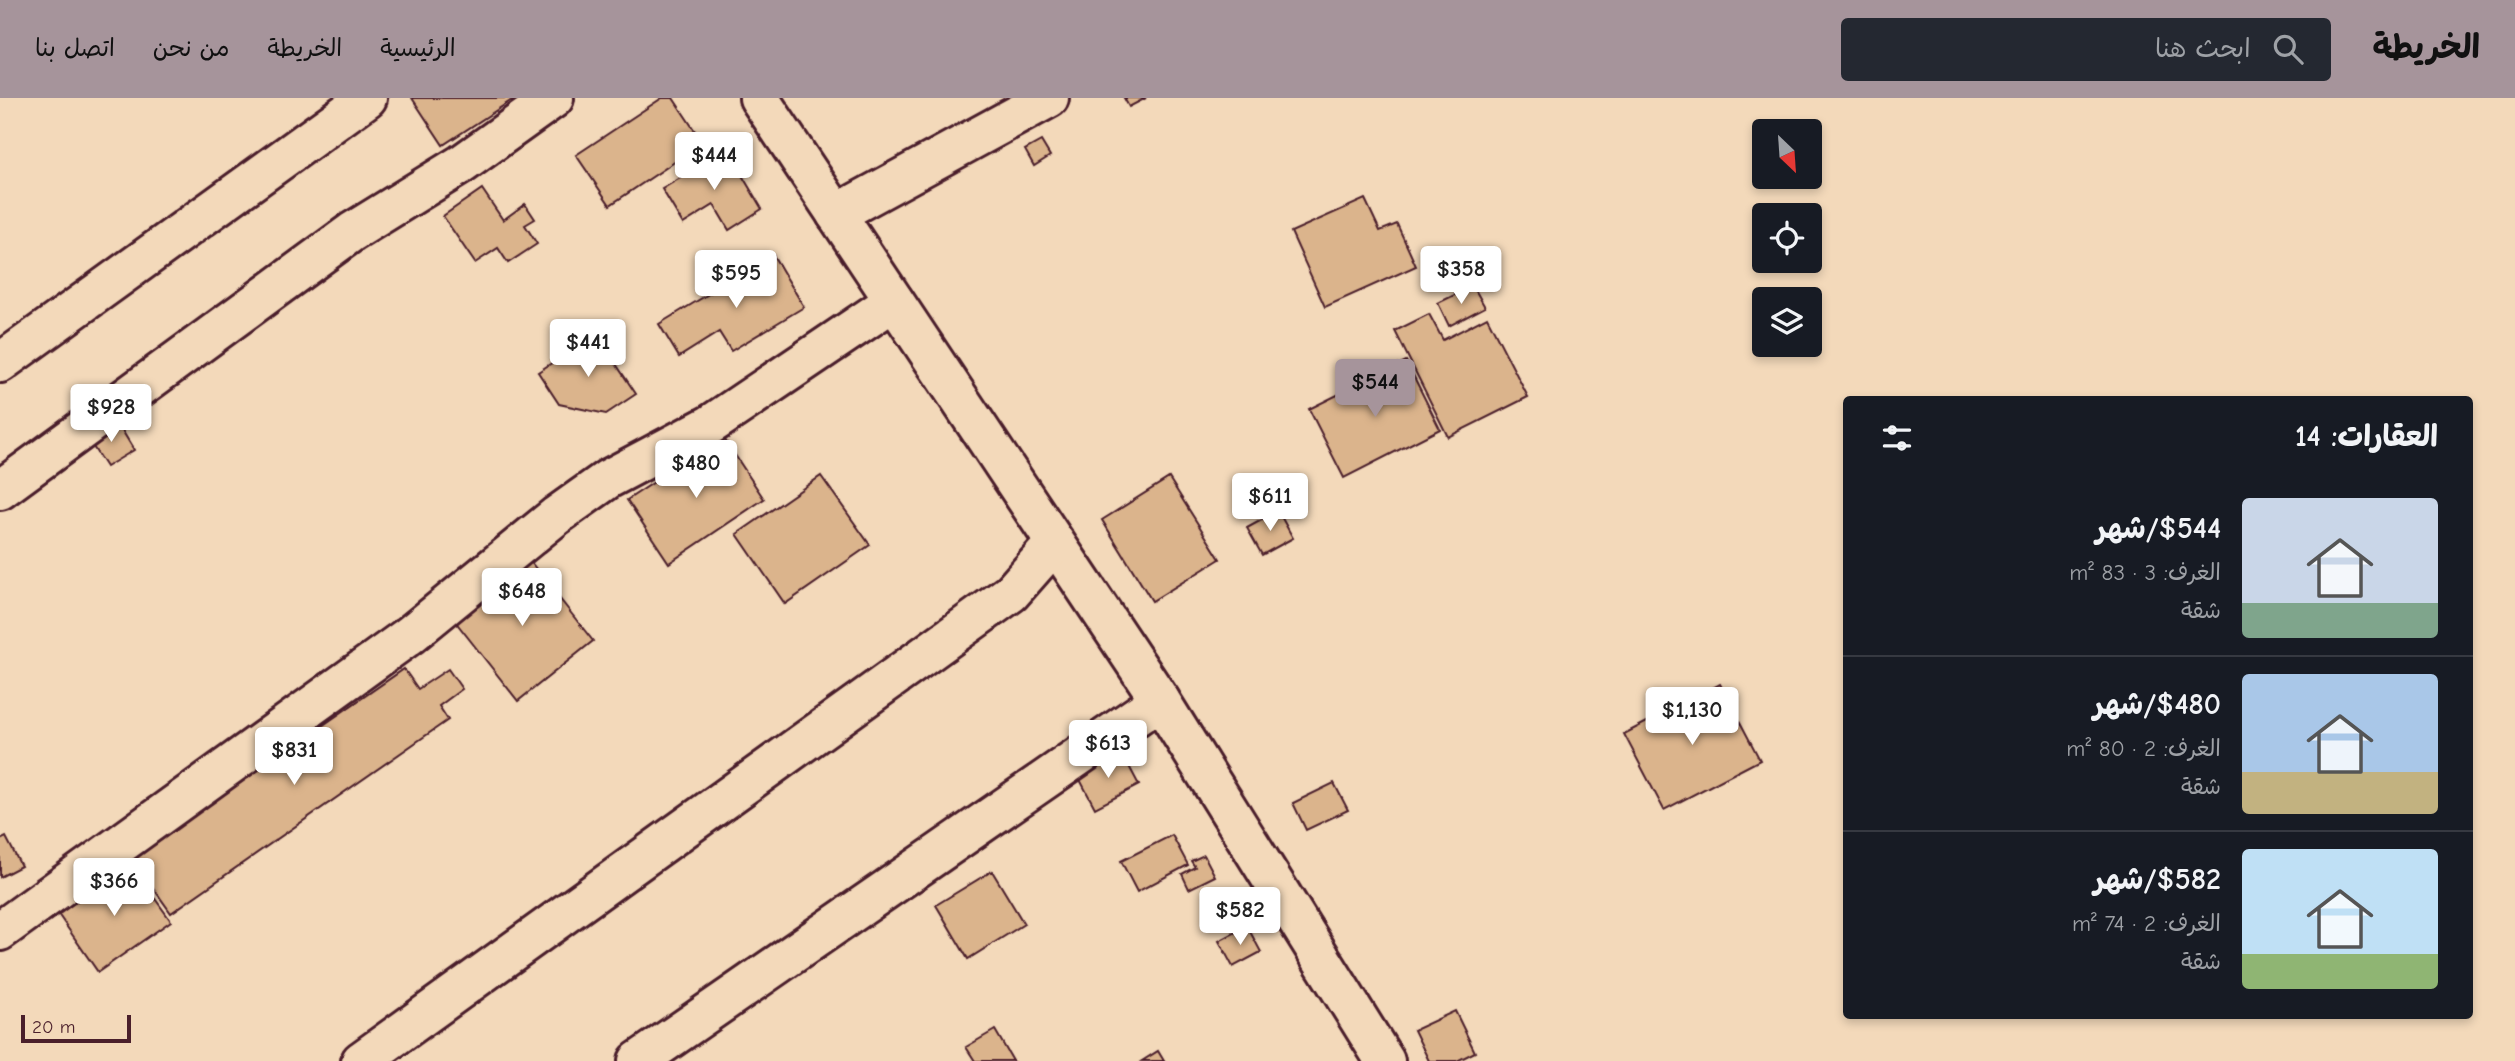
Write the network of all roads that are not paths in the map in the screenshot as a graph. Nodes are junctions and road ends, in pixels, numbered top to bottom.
1 (368, 98) edge
2 (554, 98) edge
3 (759, 98) edge
4 (1049, 98) edge
5 (836, 214) junction
6 (894, 301) junction
7 (0, 363) edge
8 (0, 490) edge
9 (1055, 543) junction
10 (1160, 700) junction
11 (0, 931) edge
12 (360, 1061) edge
13 (638, 1061) edge
14 (1385, 1061) edge

1 - 7 street
2 - 8 street
3 - 5 street
4 - 5 street
5 - 6 street
6 - 9 street
6 - 11 street
9 - 10 street
9 - 12 street
10 - 13 street
10 - 14 street

